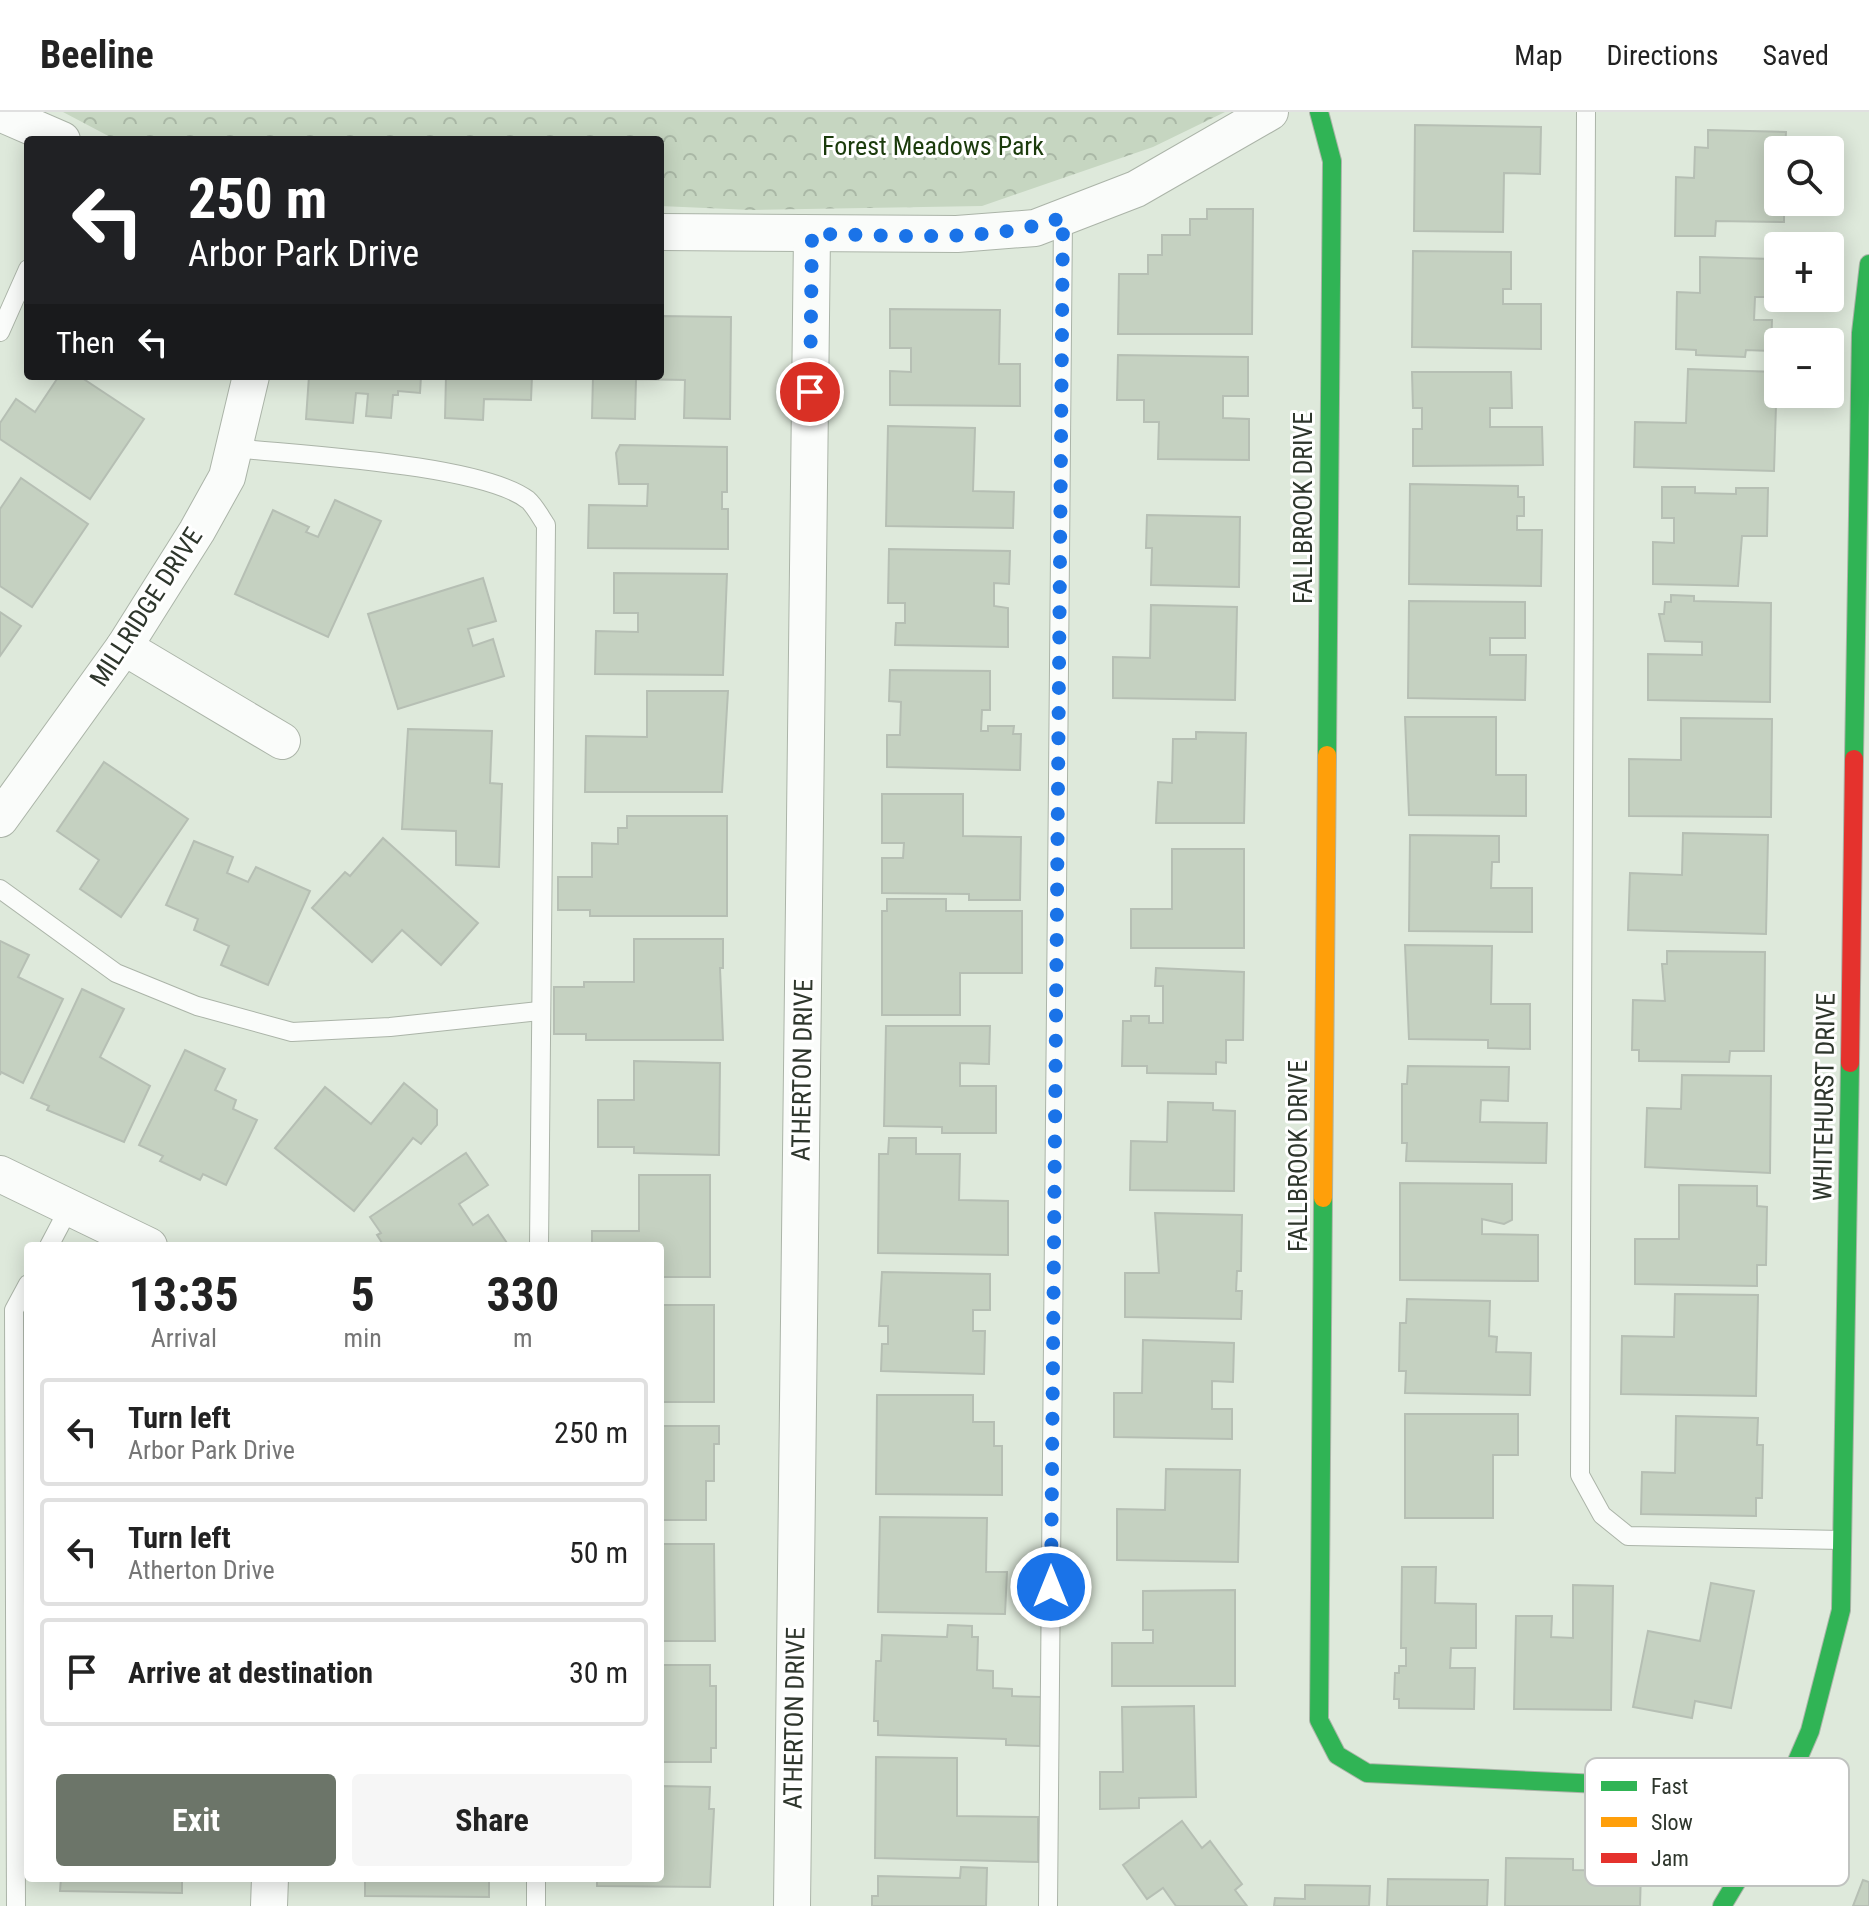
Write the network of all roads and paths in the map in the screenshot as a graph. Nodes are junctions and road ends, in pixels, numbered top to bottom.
1 (1270, 112) edge
2 (1319, 112) edge
3 (1586, 112) edge
4 (0, 113) edge
5 (53, 136) edge
6 (1063, 217) junction
7 (664, 232) edge
8 (812, 234) junction
9 (1869, 264) edge
10 (24, 278) edge
11 (0, 332) edge
12 (1865, 333) edge
13 (250, 380) edge
14 (234, 448) junction
15 (1862, 597) edge
16 (124, 647) junction
17 (282, 741) dead end
18 (0, 819) edge
19 (0, 889) edge
20 (539, 1011) junction
21 (0, 1174) edge
22 (69, 1208) junction
23 (51, 1242) edge
24 (141, 1242) edge
25 (539, 1242) edge
26 (24, 1291) edge
27 (1845, 1540) junction
28 (1798, 1758) edge
29 (1585, 1783) edge
30 (270, 1882) edge
31 (536, 1882) edge
32 (1734, 1886) edge
33 (16, 1906) edge
34 (269, 1906) edge
35 (536, 1906) edge
36 (792, 1906) edge
37 (1048, 1906) edge
38 (1722, 1906) edge

1 - 6 street
2 - 29 street, FALLBROOK DRIVE
3 - 27 lane
4 - 5 street
6 - 8 street
6 - 37 lane
7 - 8 street
8 - 36 street, ATHERTON DRIVE
9 - 12 street, WHITEHURST DRIVE
10 - 11 lane
12 - 15 street, WHITEHURST DRIVE
13 - 14 street, MILLRIDGE DRIVE
14 - 16 street, MILLRIDGE DRIVE
14 - 20 lane
15 - 27 street, WHITEHURST DRIVE
16 - 17 street
16 - 18 street, MILLRIDGE DRIVE
19 - 20 lane
20 - 25 lane
21 - 22 street
22 - 23 lane
22 - 24 street
26 - 33 lane
27 - 28 street, WHITEHURST DRIVE
30 - 34 street
31 - 35 lane
32 - 38 street, WHITEHURST DRIVE

